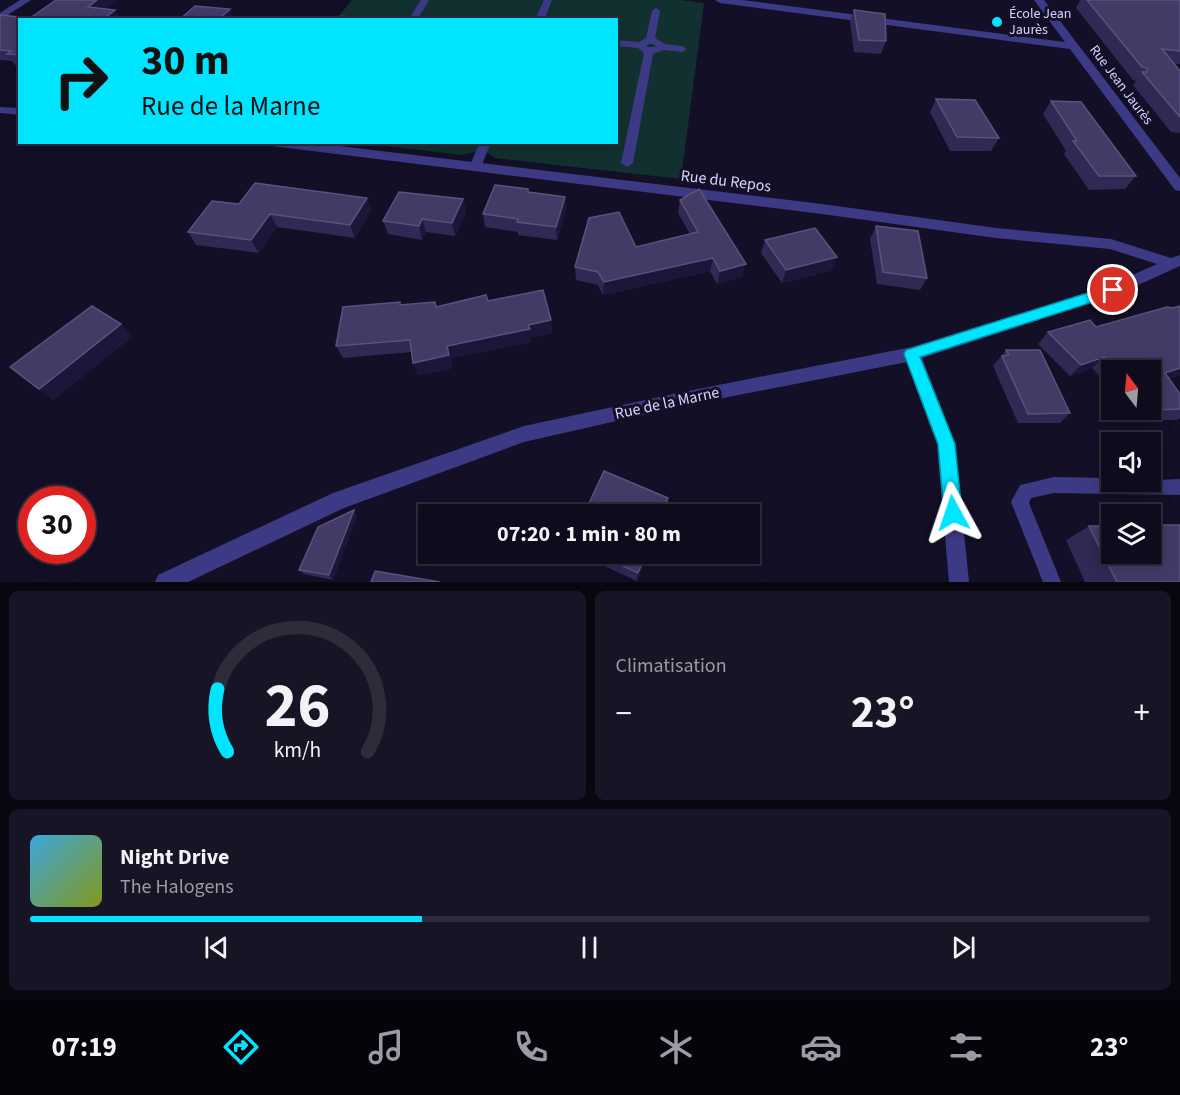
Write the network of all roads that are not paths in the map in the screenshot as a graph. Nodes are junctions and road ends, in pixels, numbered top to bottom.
1 (26, 0) edge
2 (425, 0) edge
3 (548, 0) edge
4 (720, 0) edge
5 (1039, 0) edge
6 (773, 3) edge
7 (656, 11) dead end
8 (0, 17) edge
9 (413, 18) edge
10 (540, 18) edge
11 (618, 43) edge
12 (647, 46) junction
13 (1073, 46) junction
14 (682, 49) dead end
15 (0, 110) edge
16 (18, 112) edge
17 (288, 144) edge
18 (485, 144) edge
19 (627, 163) dead end
20 (475, 167) junction
21 (1180, 187) edge
22 (1177, 262) edge
23 (912, 354) junction
24 (1180, 487) edge
25 (165, 582) edge
26 (959, 582) edge
27 (1052, 582) edge

1 - 8 street
2 - 9 lane
3 - 10 lane
4 - 6 street
5 - 13 street, Rue Jean Jaurès
6 - 13 street
7 - 12 lane
11 - 12 lane
12 - 14 lane
12 - 19 lane
13 - 21 street, Rue Jean Jaurès
15 - 16 street
17 - 20 street, Rue du Repos
18 - 20 lane
20 - 22 street, Rue du Repos
22 - 23 street, Rue de la Marne
23 - 25 street, Rue de la Marne
23 - 26 street
24 - 27 lane

